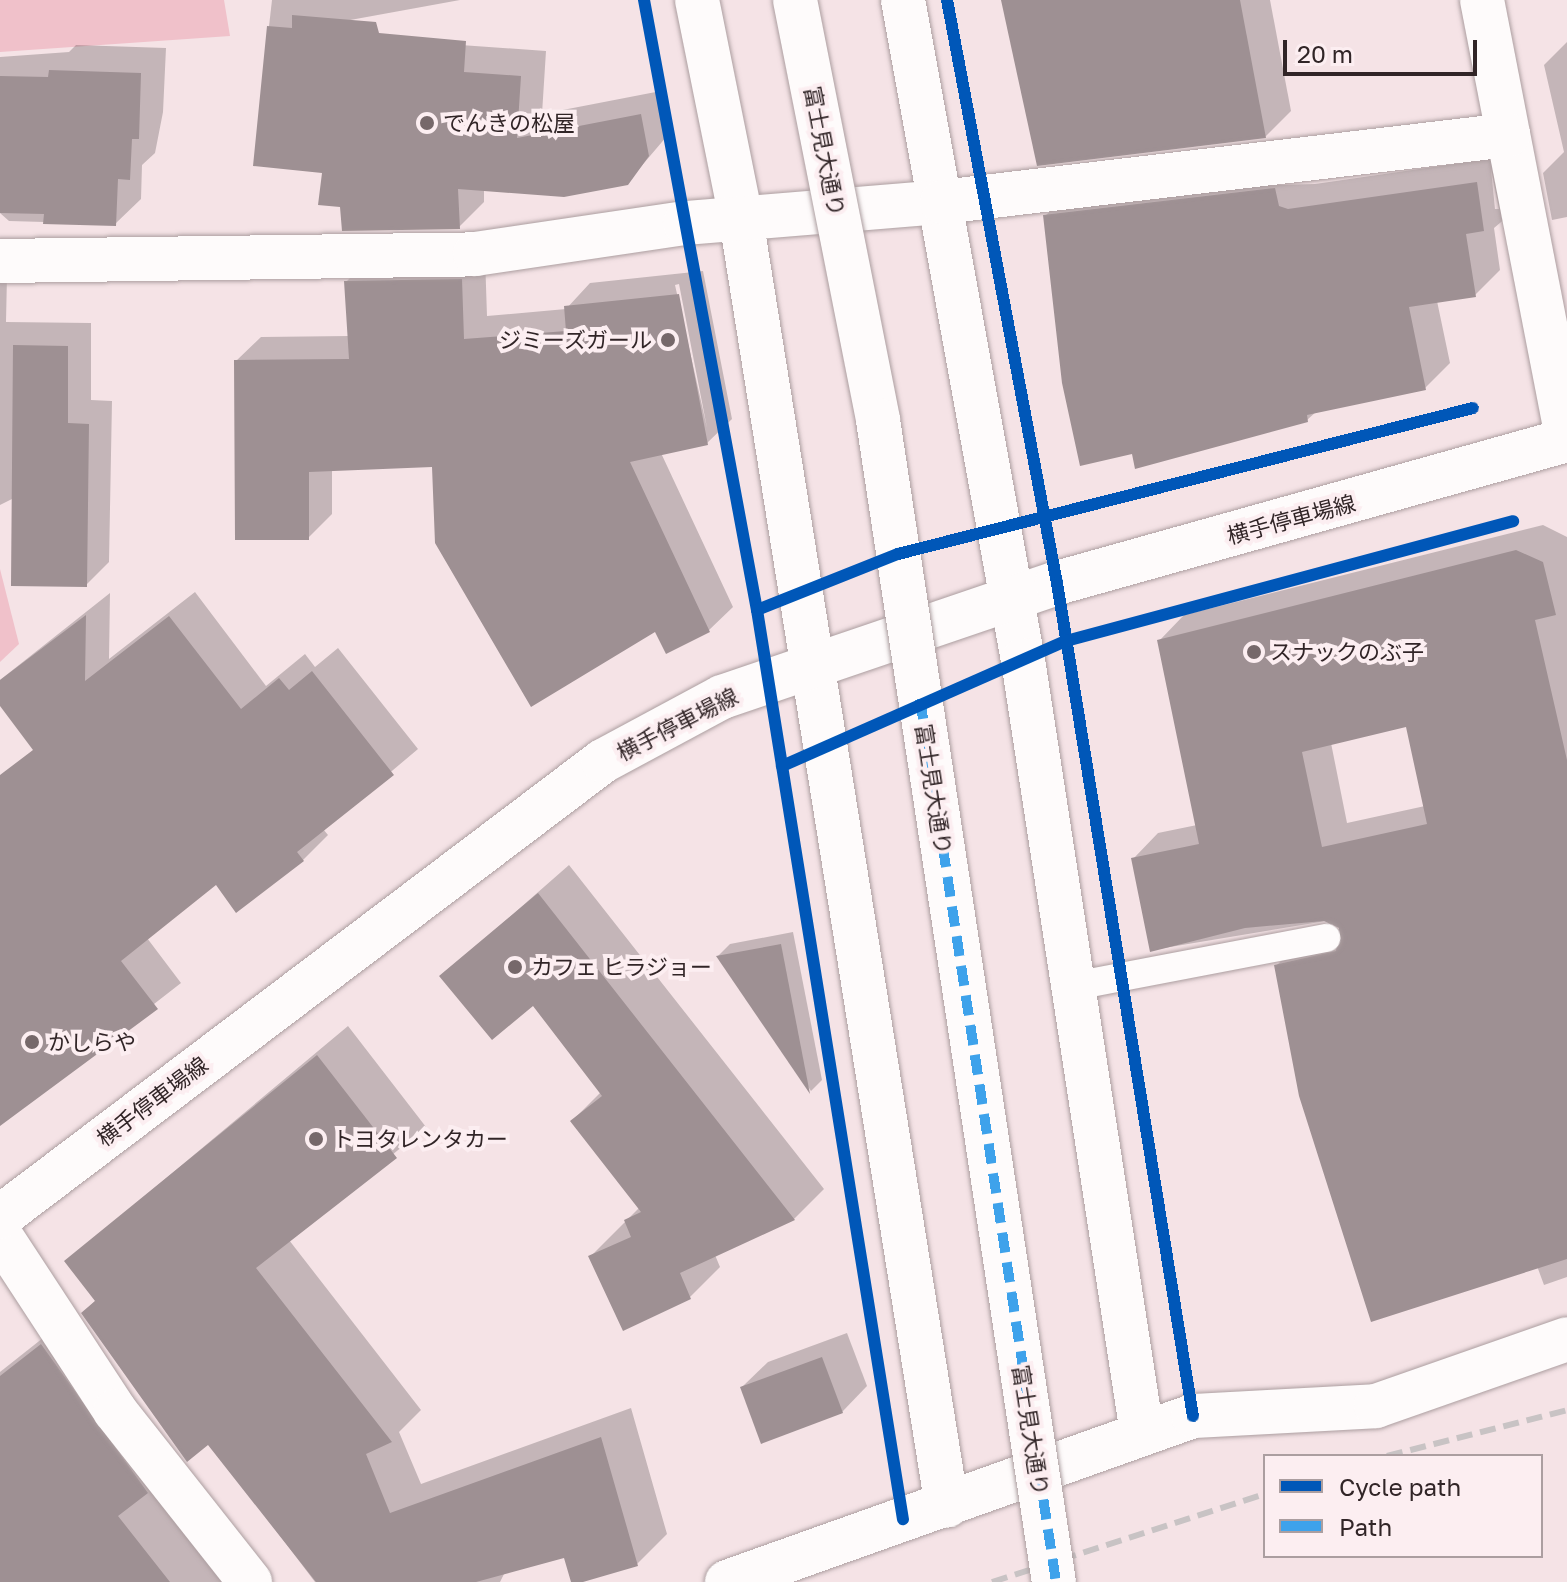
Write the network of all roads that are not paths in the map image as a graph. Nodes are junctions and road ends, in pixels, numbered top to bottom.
1 (697, 0) edge
2 (795, 0) edge
3 (903, 0) edge
4 (1482, 0) edge
5 (1508, 135) junction
6 (942, 202) junction
7 (741, 219) junction
8 (0, 261) edge
9 (1567, 439) edge
10 (1010, 598) junction
11 (810, 665) junction
12 (1326, 938) dead end
13 (1069, 987) junction
14 (0, 1217) edge
15 (0, 1235) edge
16 (1567, 1339) edge
17 (1142, 1433) junction
18 (947, 1506) junction
19 (250, 1582) edge
20 (727, 1582) edge
21 (1054, 1582) edge

1 - 7 street
2 - 21 street, 富士見大通り, bridge
3 - 6 street
4 - 5 street
5 - 6 street
5 - 9 street
6 - 7 street
6 - 10 street
7 - 8 street
7 - 11 street
9 - 10 street, 横手停車場線
10 - 11 street, 横手停車場線
10 - 13 street
11 - 14 street, 横手停車場線
11 - 18 street
12 - 13 lane
13 - 17 street
15 - 19 street
16 - 17 street
17 - 18 street
18 - 20 street

